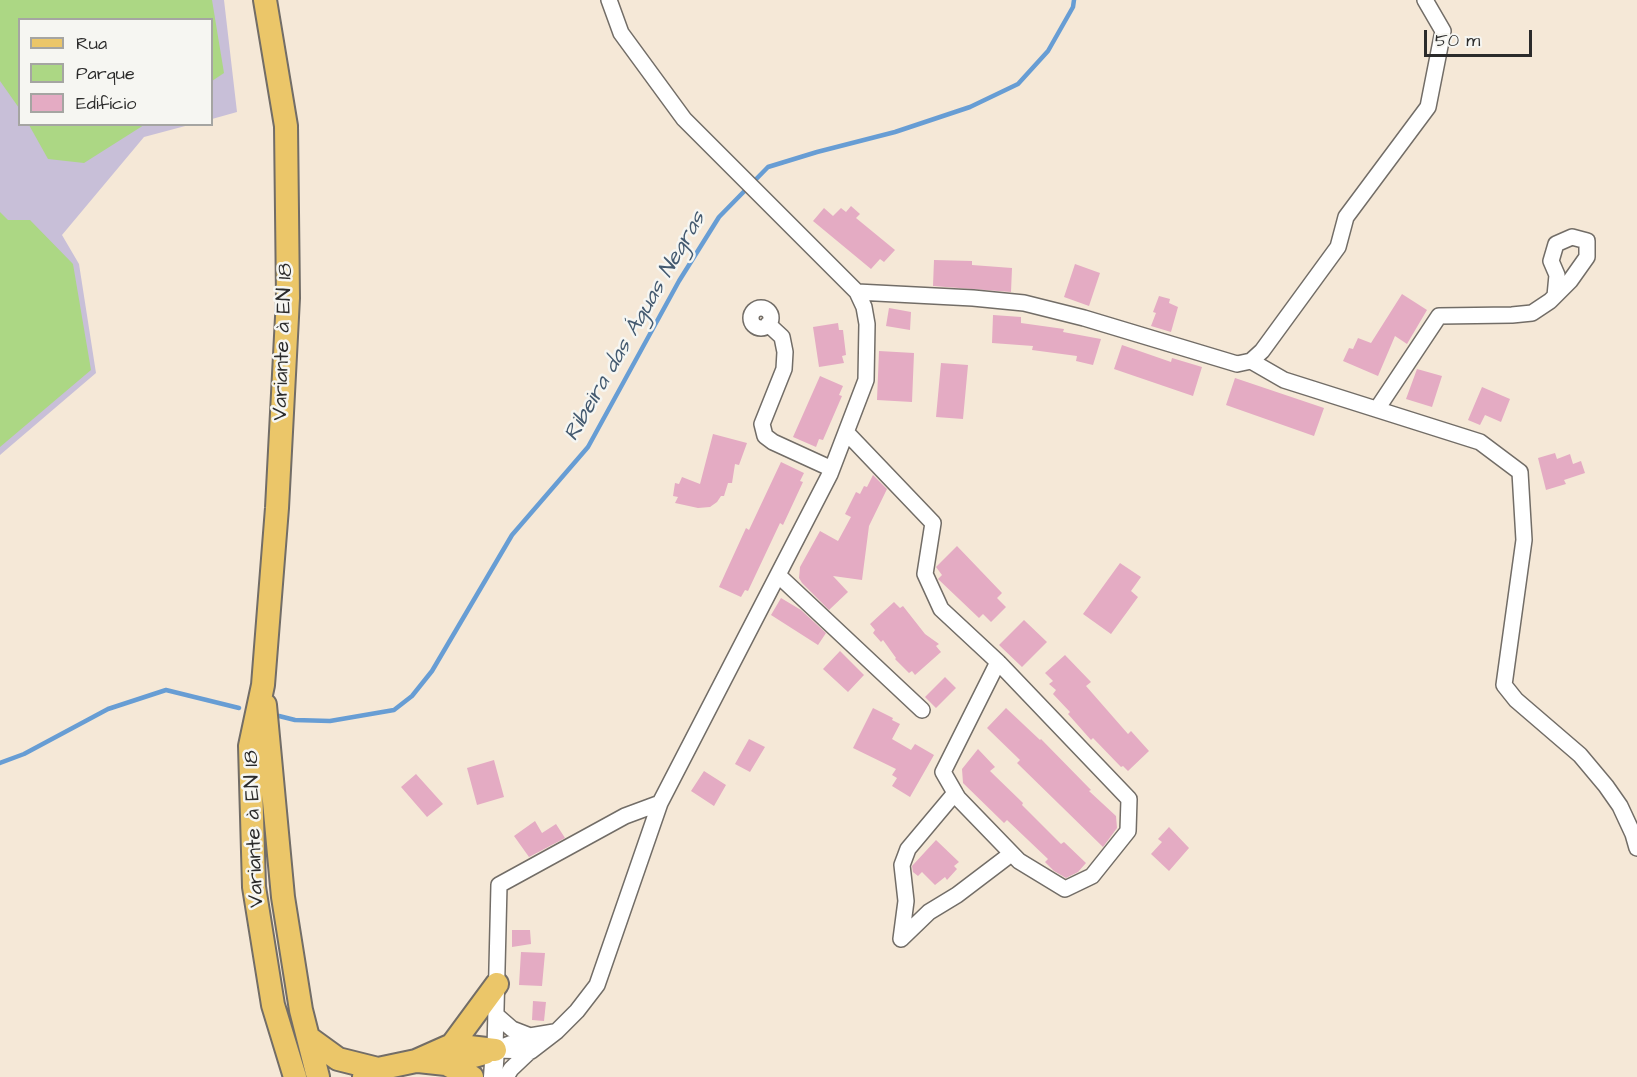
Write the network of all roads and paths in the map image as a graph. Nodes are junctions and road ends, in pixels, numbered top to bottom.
1 (265, 0) edge
2 (609, 0) edge
3 (1425, 0) edge
4 (857, 292) junction
5 (1555, 296) dead end
6 (768, 324) dead end
7 (1251, 361) junction
8 (1377, 409) junction
9 (846, 432) junction
10 (832, 470) junction
11 (778, 575) junction
12 (999, 662) junction
13 (263, 685) junction
14 (922, 710) dead end
15 (955, 793) junction
16 (660, 803) junction
17 (1637, 848) edge
18 (1011, 854) junction
19 (497, 984) junction
20 (496, 1015) junction
21 (309, 1038) junction
22 (530, 1044) junction
23 (495, 1050) junction
24 (288, 1054) junction
25 (449, 1055) junction
26 (338, 1059) junction
27 (371, 1073) edge
28 (295, 1077) edge
29 (318, 1077) edge
30 (472, 1077) edge
31 (493, 1077) edge
32 (506, 1077) edge

1 - 13 main road, Variante à EN 18
2 - 4 street
3 - 7 street
4 - 7 street
4 - 9 street
5 - 8 street
6 - 10 street
7 - 8 street
8 - 17 street
9 - 10 street
9 - 12 street
10 - 11 street
11 - 14 street
11 - 16 street
12 - 15 street
12 - 18 street
13 - 21 main road, Variante à EN 18
13 - 24 main road, Variante à EN 18
15 - 18 street
15 - 18 street
16 - 19 street
16 - 22 street
19 - 20 street
19 - 25 main road
20 - 22 street
20 - 23 street
21 - 26 main road
21 - 29 main road, Variante à EN 18
22 - 23 street
22 - 32 street
23 - 25 main road
23 - 31 street
24 - 28 main road, Variante à EN 18
24 - 29 main road
25 - 27 main road
25 - 30 main road
26 - 27 main road
26 - 29 main road

